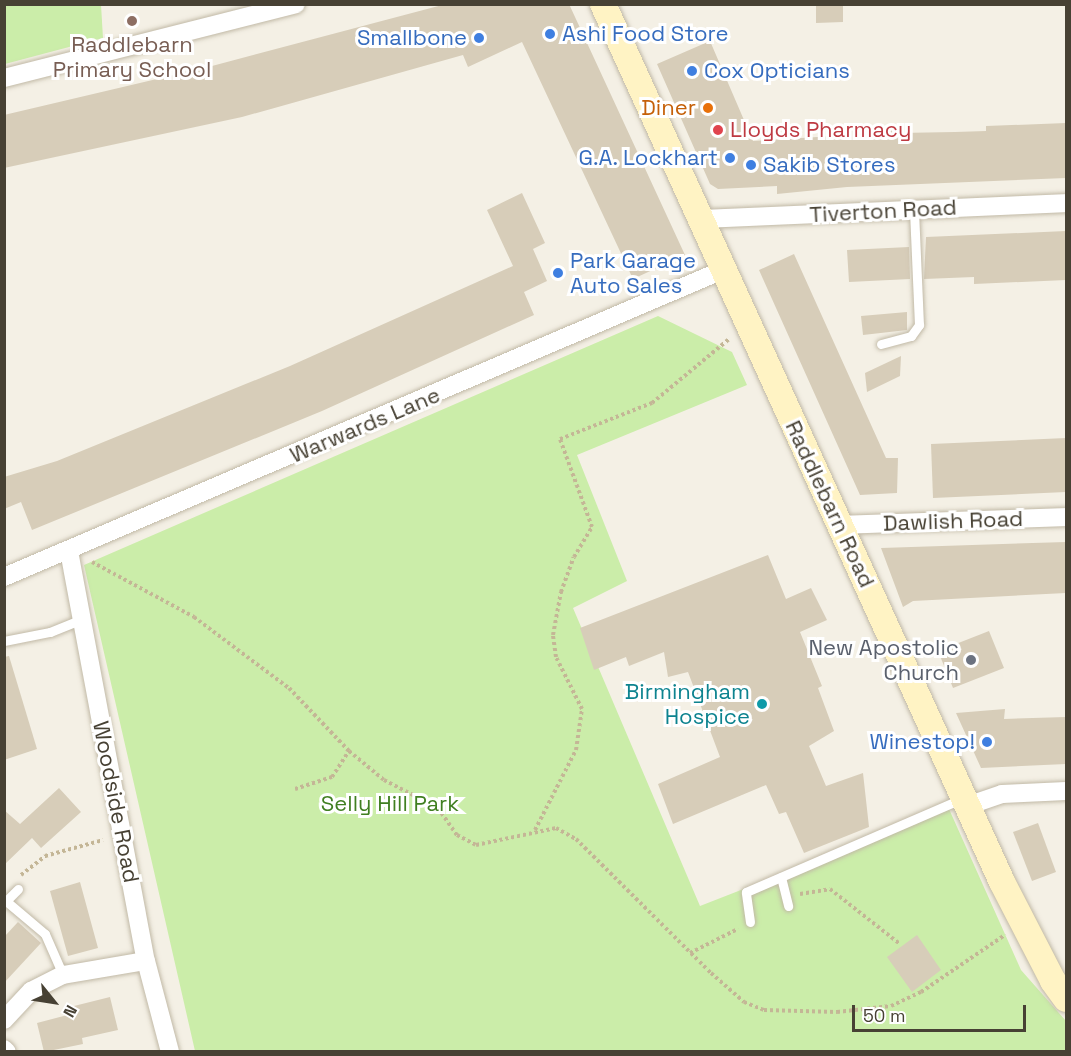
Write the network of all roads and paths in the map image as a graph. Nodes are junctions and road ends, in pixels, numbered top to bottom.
1 (296, 4) edge
2 (603, 4) edge
3 (4, 78) edge
4 (1066, 203) edge
5 (914, 209) junction
6 (700, 219) junction
7 (724, 269) junction
8 (746, 321) junction
9 (881, 344) dead end
10 (1066, 517) edge
11 (840, 525) junction
12 (69, 551) junction
13 (4, 577) edge
14 (80, 620) junction
15 (4, 641) edge
16 (349, 751) junction
17 (295, 789) dead end
18 (1066, 791) edge
19 (965, 802) junction
20 (535, 830) junction
21 (122, 835) junction
22 (781, 877) junction
23 (18, 889) joint
24 (787, 903) joint
25 (750, 922) joint
26 (1023, 923) junction
27 (900, 944) dead end
28 (690, 953) junction
29 (146, 961) junction
30 (63, 975) junction
31 (1066, 999) edge
32 (4, 1020) edge
33 (170, 1052) edge

1 - 3 street
2 - 6 street, Raddlebarn Road
4 - 5 street, Tiverton Road
5 - 6 street, Tiverton Road
5 - 9 lane
6 - 7 street, Raddlebarn Road
7 - 8 street, Raddlebarn Road
7 - 12 street, Warwards Lane
8 - 11 street, Raddlebarn Road
8 - 20 path
10 - 11 street, Dawlish Road
11 - 19 street, Raddlebarn Road
12 - 13 street, Warwards Lane
12 - 14 street, Woodside Road
12 - 16 path
14 - 15 lane
14 - 21 street, Woodside Road
16 - 17 path
16 - 20 path
18 - 19 street
19 - 22 lane
19 - 26 street, Raddlebarn Road
20 - 28 path
21 - 23 path
21 - 29 street, Woodside Road
22 - 24 lane
22 - 25 lane
23 - 30 lane
24 - 27 path
25 - 28 path
26 - 28 path
26 - 31 street, Raddlebarn Road
29 - 30 street
29 - 33 street, Woodside Road
30 - 32 street

